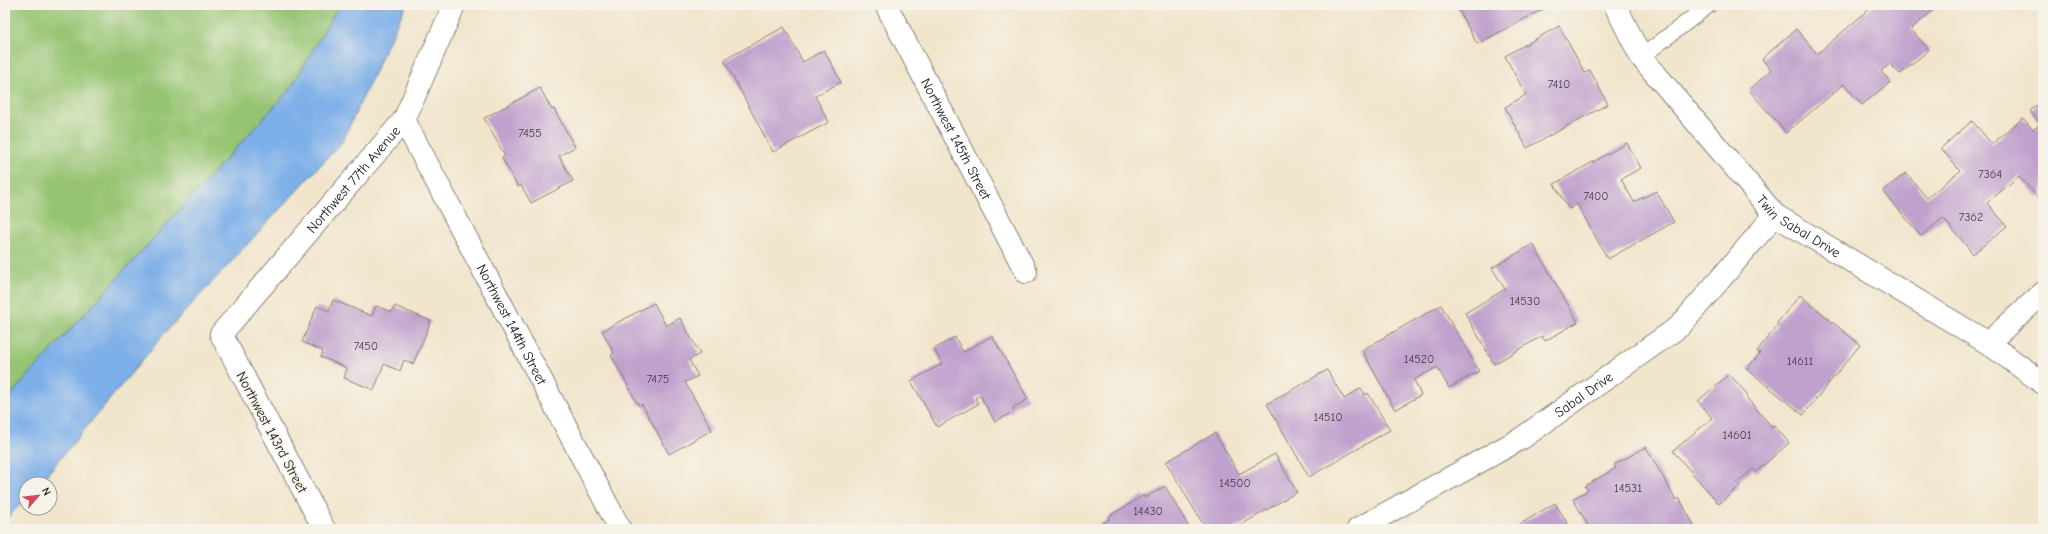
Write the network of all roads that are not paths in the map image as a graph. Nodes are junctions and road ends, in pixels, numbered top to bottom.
1 (454, 5) edge
2 (886, 5) edge
3 (1614, 5) edge
4 (1709, 5) edge
5 (1641, 57) junction
6 (404, 120) junction
7 (1775, 215) junction
8 (1026, 272) dead end
9 (2043, 293) edge
10 (221, 334) joint
11 (1988, 343) junction
12 (2043, 383) edge
13 (324, 529) edge
14 (620, 529) edge
15 (1358, 529) edge

1 - 6 street, Northwest 77th Avenue
2 - 8 street, Northwest 145th Street
3 - 5 street, Twin Sabal Drive
4 - 5 lane
5 - 7 street, Twin Sabal Drive
6 - 10 street, Northwest 77th Avenue
6 - 14 street, Northwest 144th Street
7 - 11 street, Twin Sabal Drive
7 - 15 street, Sabal Drive
9 - 11 street
10 - 13 street, Northwest 143rd Street
11 - 12 street, Twin Sabal Drive

